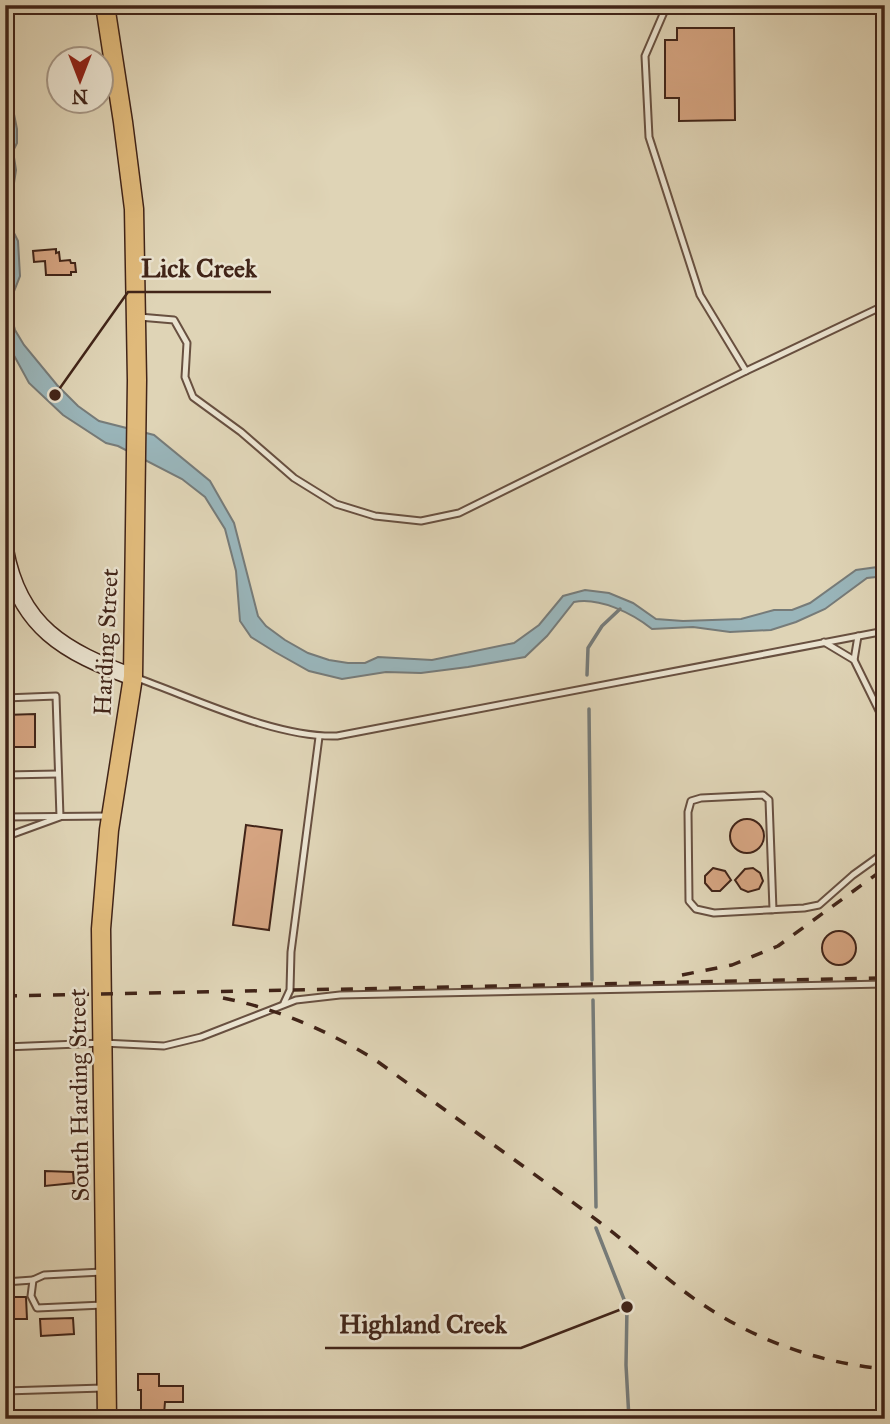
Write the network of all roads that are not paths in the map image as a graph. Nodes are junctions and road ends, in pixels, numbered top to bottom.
1 (104, 5) edge
2 (667, 5) edge
3 (885, 305) edge
4 (136, 317) junction
5 (746, 371) junction
6 (5, 550) edge
7 (8, 576) edge
8 (885, 631) edge
9 (858, 636) junction
10 (824, 642) junction
11 (853, 660) junction
12 (133, 677) junction
13 (5, 698) edge
14 (885, 723) edge
15 (319, 737) junction
16 (119, 771) joint
17 (58, 774) junction
18 (5, 775) edge
19 (112, 816) junction
20 (5, 817) edge
21 (60, 817) junction
22 (5, 836) edge
23 (885, 852) edge
24 (773, 910) junction
25 (885, 984) edge
26 (284, 1004) junction
27 (103, 1043) junction
28 (5, 1046) edge
29 (5, 1059) edge
30 (5, 1086) edge
31 (105, 1271) junction
32 (33, 1280) junction
33 (5, 1282) edge
34 (106, 1305) junction
35 (106, 1388) junction
36 (5, 1391) edge
37 (107, 1419) edge

1 - 4 main road
2 - 5 lane
3 - 5 lane
4 - 5 lane
4 - 12 main road, Harding Street
6 - 7 main road
7 - 12 main road
8 - 9 lane
9 - 10 lane
9 - 11 lane
10 - 11 lane
10 - 15 lane
11 - 14 lane
12 - 15 lane
12 - 16 main road, Harding Street
13 - 17 lane
15 - 26 lane
16 - 19 main road, South Harding Street
17 - 18 lane
17 - 21 lane
19 - 21 lane
19 - 27 main road, South Harding Street
20 - 21 lane
21 - 22 lane
23 - 24 lane
24 - 24 lane
25 - 26 lane
26 - 27 lane
27 - 28 lane
27 - 31 main road, South Harding Street
29 - 30 lane
31 - 32 lane
31 - 34 main road, South Harding Street
32 - 33 lane
32 - 34 lane
34 - 35 main road, South Harding Street
35 - 36 lane
35 - 37 main road, South Harding Street

